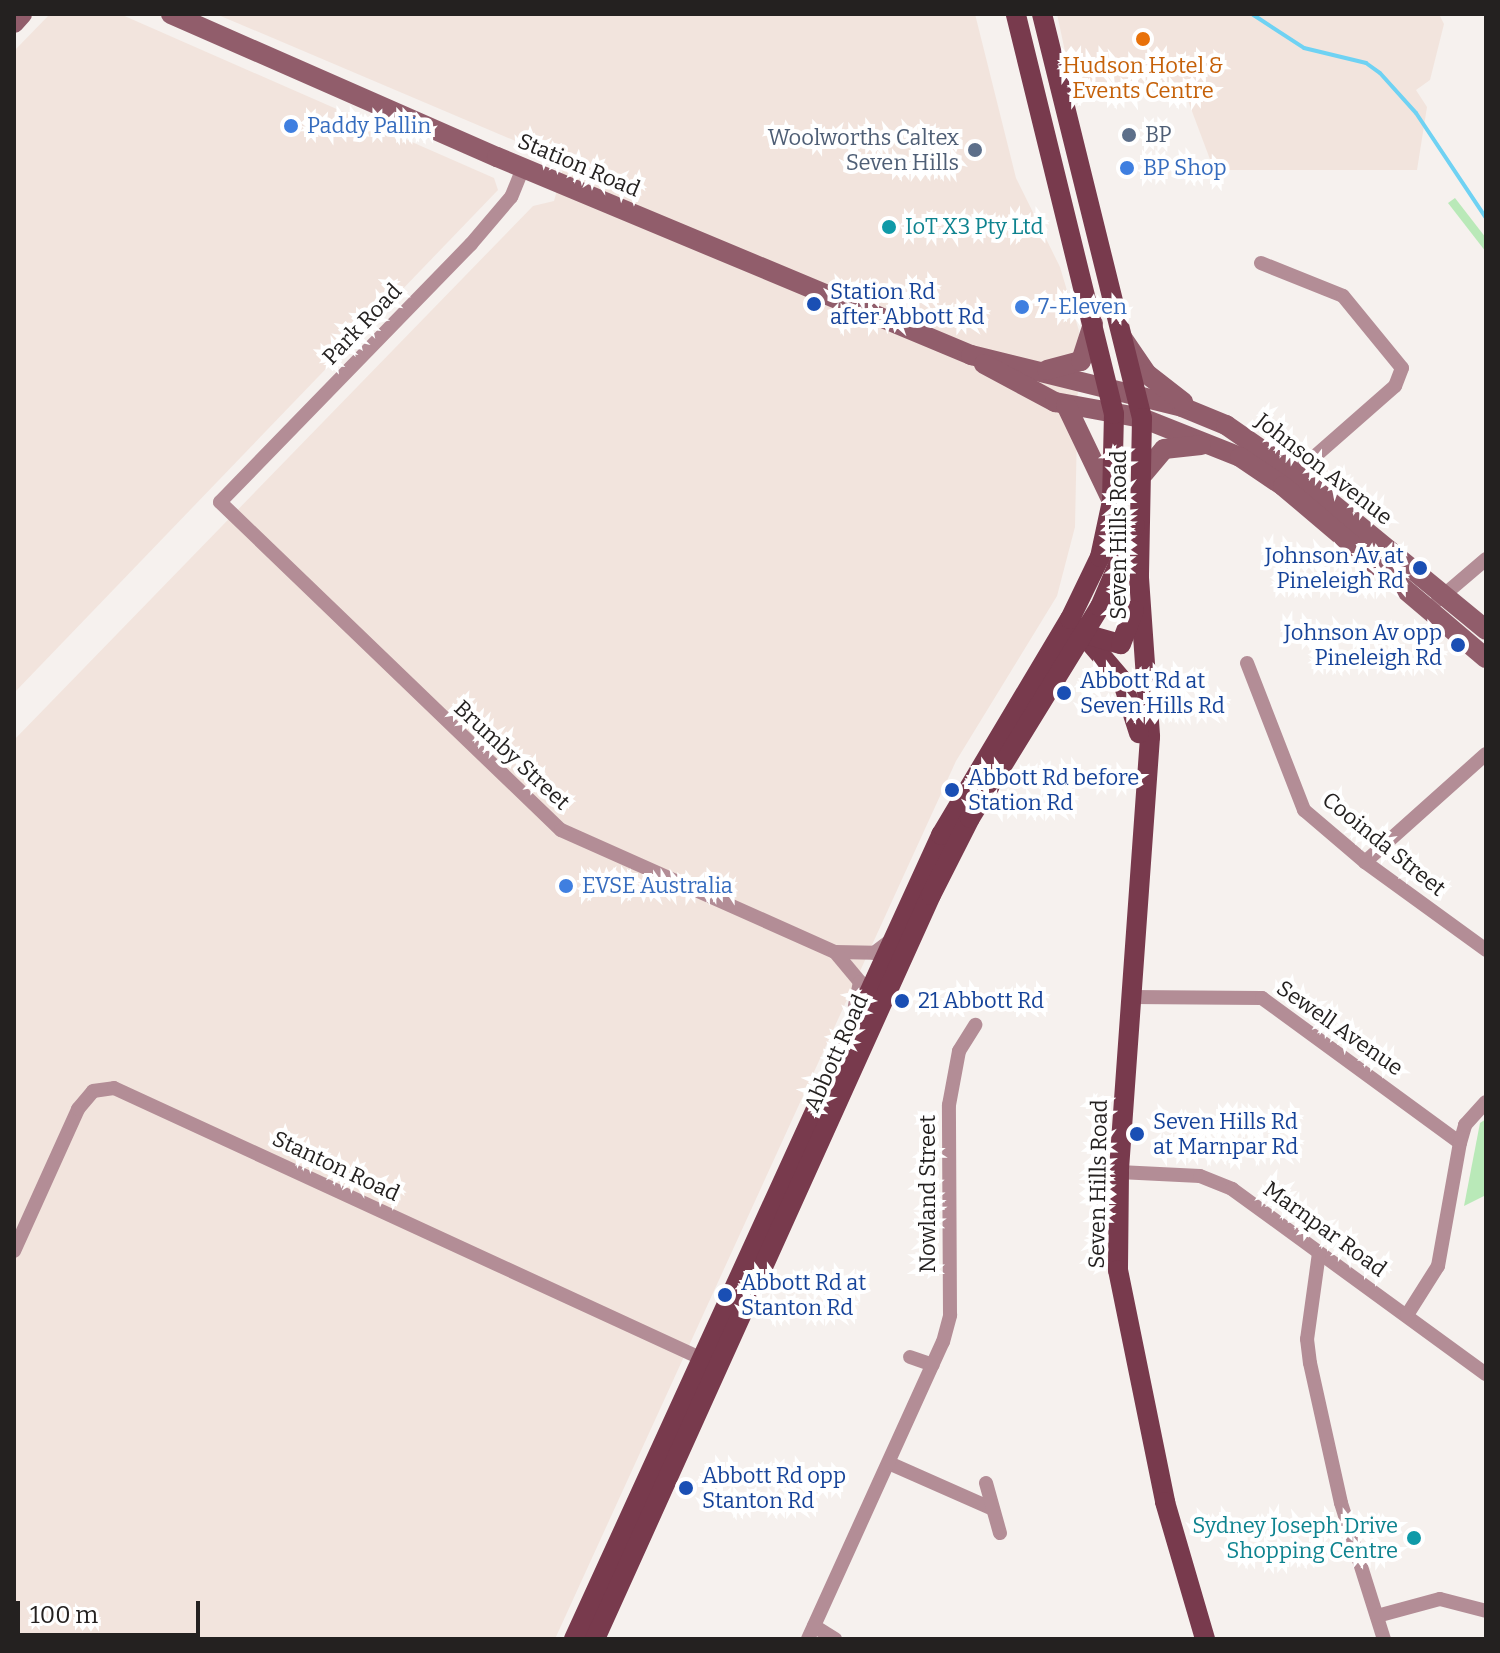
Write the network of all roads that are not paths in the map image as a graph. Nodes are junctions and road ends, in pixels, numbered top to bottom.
1 (22, 14) edge
2 (171, 14) edge
3 (1016, 14) edge
4 (1042, 14) edge
5 (14, 23) edge
6 (523, 168) junction
7 (1261, 263) dead end
8 (1093, 324) junction
9 (1123, 339) junction
10 (971, 355) junction
11 (1031, 371) junction
12 (1110, 391) junction
13 (1066, 405) junction
14 (1141, 408) junction
15 (1114, 414) junction
16 (1207, 416) junction
17 (1213, 445) junction
18 (1144, 473) junction
19 (1289, 479) junction
20 (1143, 498) junction
21 (1112, 501) junction
22 (220, 502) joint
23 (1486, 559) edge
24 (1139, 578) junction
25 (1443, 596) junction
26 (1427, 610) junction
27 (1077, 626) junction
28 (1486, 630) edge
29 (1486, 658) edge
30 (1247, 663) dead end
31 (1486, 754) edge
32 (1145, 769) junction
33 (1365, 862) junction
34 (898, 932) junction
35 (1486, 950) edge
36 (835, 952) junction
37 (1131, 997) junction
38 (975, 1025) dead end
39 (838, 1067) junction
40 (1486, 1102) edge
41 (1460, 1143) junction
42 (1119, 1172) junction
43 (14, 1251) edge
44 (1319, 1253) junction
45 (1407, 1315) junction
46 (910, 1357) dead end
47 (713, 1364) junction
48 (933, 1365) junction
49 (1486, 1374) edge
50 (891, 1464) junction
51 (986, 1483) dead end
52 (993, 1509) junction
53 (1000, 1533) dead end
54 (1486, 1611) edge
55 (1377, 1616) junction
56 (811, 1632) edge
57 (574, 1639) edge
58 (595, 1639) edge
59 (835, 1639) edge
60 (1205, 1639) edge
61 (1384, 1639) edge

1 - 5 main road
2 - 6 main road, Station Road
3 - 8 main road, Seven Hills Road
4 - 9 main road, Seven Hills Road
6 - 10 main road, Station Road
6 - 22 street, Park Road
7 - 19 street
8 - 11 main road
8 - 12 main road, Seven Hills Road
9 - 14 main road, Seven Hills Road
9 - 16 main road
10 - 11 main road, Station Road
10 - 13 main road, Station Road
11 - 12 main road, Station Road
12 - 14 main road, Johnson Avenue
12 - 15 main road, Seven Hills Road
13 - 15 main road, Station Road
13 - 21 main road
14 - 15 main road, Johnson Avenue
14 - 16 main road, Johnson Avenue
14 - 17 main road, Johnson Avenue
14 - 18 main road, Seven Hills Road
15 - 21 main road, Seven Hills Road
16 - 19 main road, Johnson Avenue
17 - 18 main road
17 - 19 main road, Johnson Avenue
18 - 20 main road, Seven Hills Road
19 - 25 main road, Johnson Avenue
19 - 26 main road, Johnson Avenue
20 - 24 main road, Seven Hills Road
20 - 27 main road, Abbott Road
21 - 27 main road, Abbott Road
22 - 36 street, Brumby Street
23 - 25 street
24 - 27 main road
24 - 32 main road, Seven Hills Road
25 - 26 street
25 - 28 main road, Johnson Avenue
26 - 29 main road, Johnson Avenue
27 - 32 main road, Seven Hills Road
27 - 34 main road, Abbott Road
27 - 47 main road, Abbott Road
30 - 33 street, Cooinda Street
31 - 33 street
32 - 37 main road, Seven Hills Road
33 - 35 street, Cooinda Street
34 - 36 street, Brumby Street
34 - 39 main road, Abbott Road
36 - 39 street, Brumby Street
37 - 41 street, Sewell Avenue
37 - 42 main road, Seven Hills Road
38 - 48 street, Nowland Street
39 - 47 main road, Abbott Road
40 - 41 street
41 - 45 street
42 - 44 street, Marnpar Road
42 - 60 main road, Seven Hills Road
43 - 47 street, Stanton Road
44 - 45 street, Marnpar Road
44 - 55 street
45 - 49 street, Marnpar Road
46 - 48 street
47 - 57 main road, Abbott Road
47 - 58 main road, Abbott Road
48 - 50 street, Nowland Street
50 - 52 street
50 - 56 street, Nowland Street
51 - 52 street
52 - 53 street
54 - 55 street
55 - 61 street
56 - 59 street

